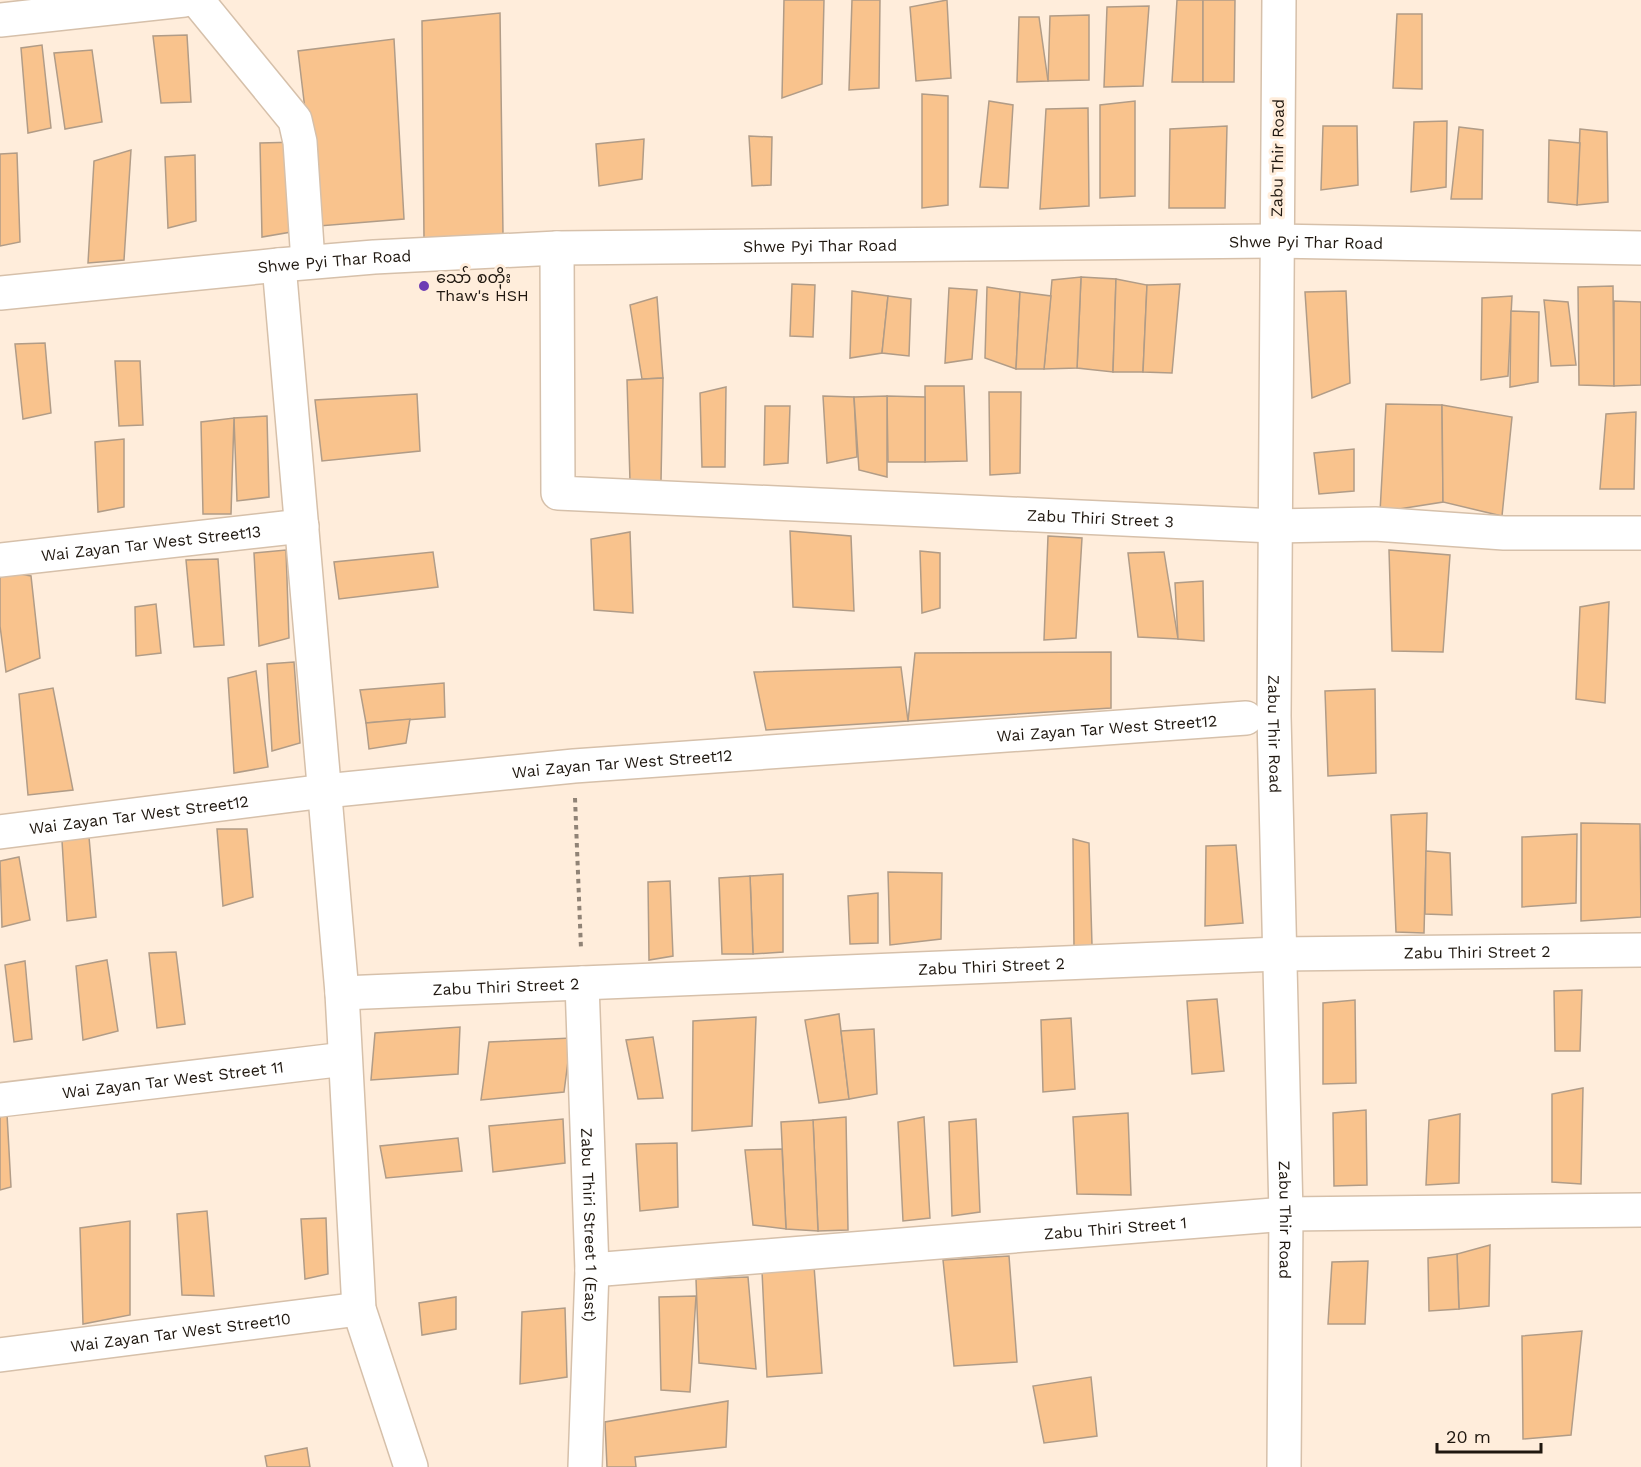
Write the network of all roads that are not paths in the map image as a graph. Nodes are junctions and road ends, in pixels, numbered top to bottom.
1 (184, 0) edge
2 (197, 0) edge
3 (1279, 0) edge
4 (0, 20) edge
5 (1276, 241) junction
6 (558, 248) junction
7 (1641, 248) edge
8 (294, 264) junction
9 (0, 293) edge
10 (302, 526) junction
11 (1275, 526) junction
12 (1641, 533) edge
13 (0, 560) edge
14 (1246, 717) dead end
15 (326, 791) junction
16 (0, 832) edge
17 (1641, 950) edge
18 (1279, 954) junction
19 (582, 983) junction
20 (342, 993) junction
21 (345, 1059) junction
22 (0, 1100) edge
23 (1641, 1210) edge
24 (1286, 1214) junction
25 (592, 1270) junction
26 (359, 1309) junction
27 (0, 1355) edge
28 (411, 1467) edge
29 (585, 1467) edge
30 (1284, 1467) edge

1 - 4 street
2 - 8 street
3 - 5 street, Zabu Thir Road
5 - 6 street, Shwe Pyi Thar Road
5 - 7 street, Shwe Pyi Thar Road
5 - 11 street, Zabu Thir Road
6 - 8 street, Shwe Pyi Thar Road
6 - 11 street, Zabu Thiri Street 3
8 - 9 street, Shwe Pyi Thar Road
8 - 10 street
10 - 13 street, Wai Zayan Tar West Street13
10 - 15 street
11 - 12 street, Zabu Thiri Street 3
11 - 18 street, Zabu Thir Road
14 - 15 street, Wai Zayan Tar West Street12
15 - 16 street, Wai Zayan Tar West Street12
15 - 20 street
17 - 18 street, Zabu Thiri Street 2
18 - 19 street, Zabu Thiri Street 2
18 - 24 street, Zabu Thir Road
19 - 20 street, Zabu Thiri Street 2
19 - 25 street, Zabu Thiri Street 1 (East)
20 - 21 street
21 - 22 street, Wai Zayan Tar West Street 11
21 - 26 street
23 - 24 street, Zabu Thiri Street 1
24 - 25 street, Zabu Thiri Street 1
24 - 30 street, Zabu Thir Road
25 - 29 street, Zabu Thiri Street 1 (East)
26 - 27 street, Wai Zayan Tar West Street10
26 - 28 street

